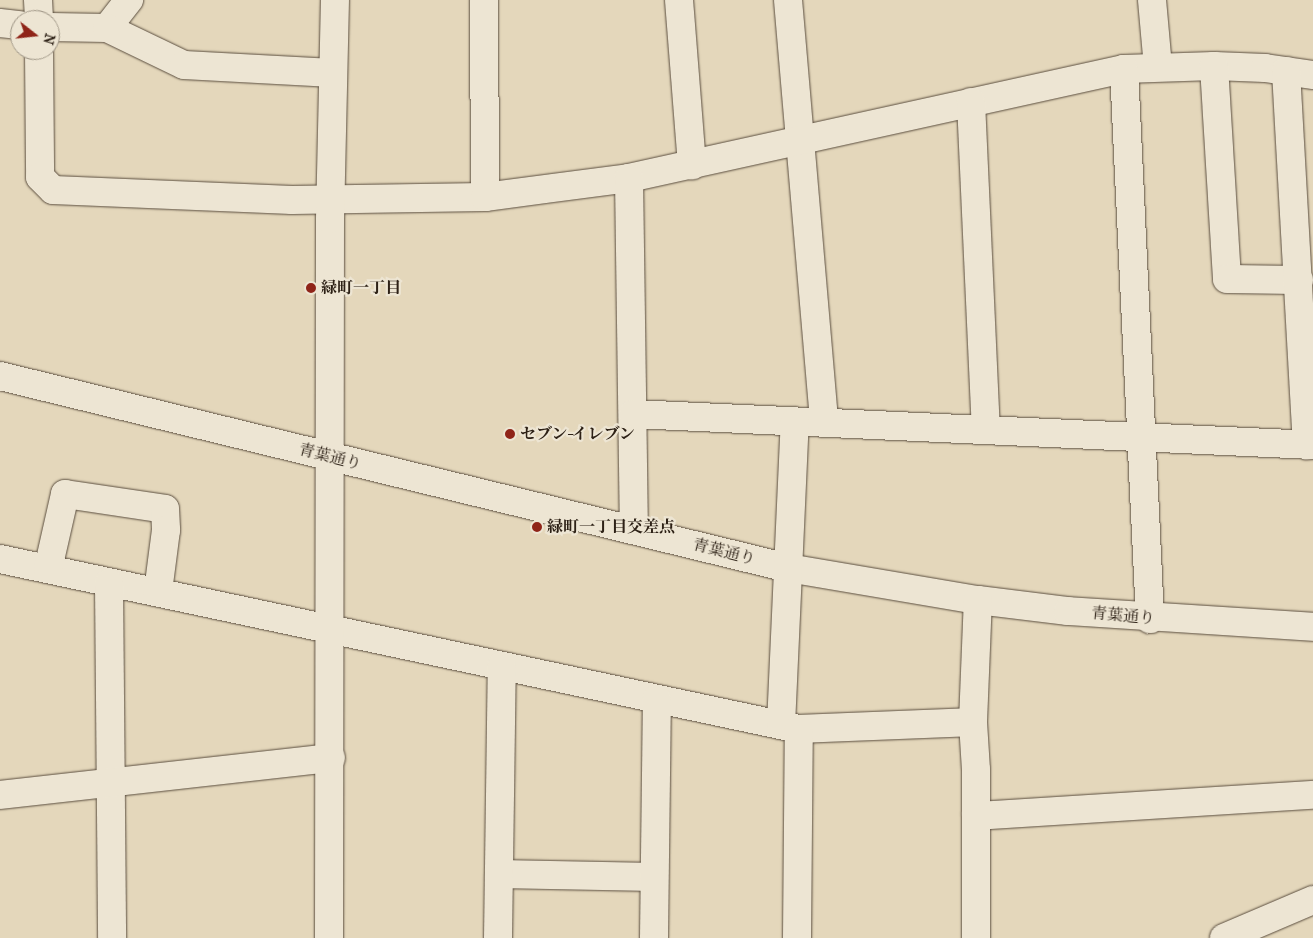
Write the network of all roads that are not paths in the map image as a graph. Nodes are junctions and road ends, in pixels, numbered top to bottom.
1 (129, 0) edge
2 (335, 0) edge
3 (484, 0) edge
4 (679, 0) edge
5 (788, 0) edge
6 (1152, 0) edge
7 (60, 27) edge
8 (107, 28) junction
9 (39, 60) edge
10 (1214, 66) junction
11 (1158, 67) junction
12 (1124, 69) junction
13 (1286, 71) junction
14 (333, 73) junction
15 (1313, 75) edge
16 (970, 102) junction
17 (798, 142) junction
18 (692, 165) junction
19 (629, 178) junction
20 (485, 197) junction
21 (330, 200) junction
22 (1299, 280) junction
23 (0, 376) edge
24 (633, 414) junction
25 (824, 420) junction
26 (795, 422) junction
27 (986, 429) junction
28 (1142, 437) junction
29 (1310, 445) edge
30 (330, 457) junction
31 (634, 530) junction
32 (0, 559) edge
33 (788, 568) junction
34 (48, 569) junction
35 (108, 583) junction
36 (158, 592) junction
37 (978, 600) junction
38 (1150, 619) junction
39 (1313, 627) edge
40 (330, 628) junction
41 (502, 666) junction
42 (657, 699) junction
43 (973, 722) junction
44 (790, 727) junction
45 (331, 758) junction
46 (111, 782) junction
47 (0, 795) edge
48 (1313, 795) edge
49 (976, 816) junction
50 (499, 874) junction
51 (654, 877) junction
52 (1313, 900) edge
53 (112, 938) edge
54 (329, 938) edge
55 (498, 938) edge
56 (654, 938) edge
57 (797, 938) edge
58 (976, 938) edge
59 (1224, 938) edge

1 - 8 street
2 - 14 street
3 - 20 street
4 - 18 street
5 - 17 street
6 - 11 street
7 - 8 street
8 - 14 street
9 - 21 street
10 - 11 street
10 - 13 street
10 - 22 street
11 - 12 street
12 - 16 street
12 - 28 street
13 - 15 street
13 - 22 street
14 - 21 street
16 - 17 street
16 - 27 street
17 - 18 street
17 - 25 street
18 - 19 street
19 - 20 street
19 - 24 street
20 - 21 street
21 - 30 street
22 - 29 street
23 - 30 street, 青葉通り
24 - 26 street
24 - 31 street
25 - 26 street
25 - 27 street
26 - 33 street
27 - 28 street
28 - 29 street
28 - 38 street
30 - 31 street, 青葉通り
30 - 40 street
31 - 33 street, 青葉通り
32 - 34 street
33 - 37 street, 青葉通り
33 - 44 street
34 - 35 street
34 - 36 street
35 - 36 street
35 - 46 street
36 - 40 street
37 - 38 street, 青葉通り
37 - 43 street
38 - 39 street, 青葉通り
40 - 41 street
40 - 45 street
41 - 42 street
41 - 50 street
42 - 44 street
42 - 51 street
43 - 44 street
43 - 49 street
44 - 57 street
45 - 46 street
45 - 54 street
46 - 47 street
46 - 53 street
48 - 49 street
49 - 58 street
50 - 51 street
50 - 55 street
51 - 56 street
52 - 59 street

